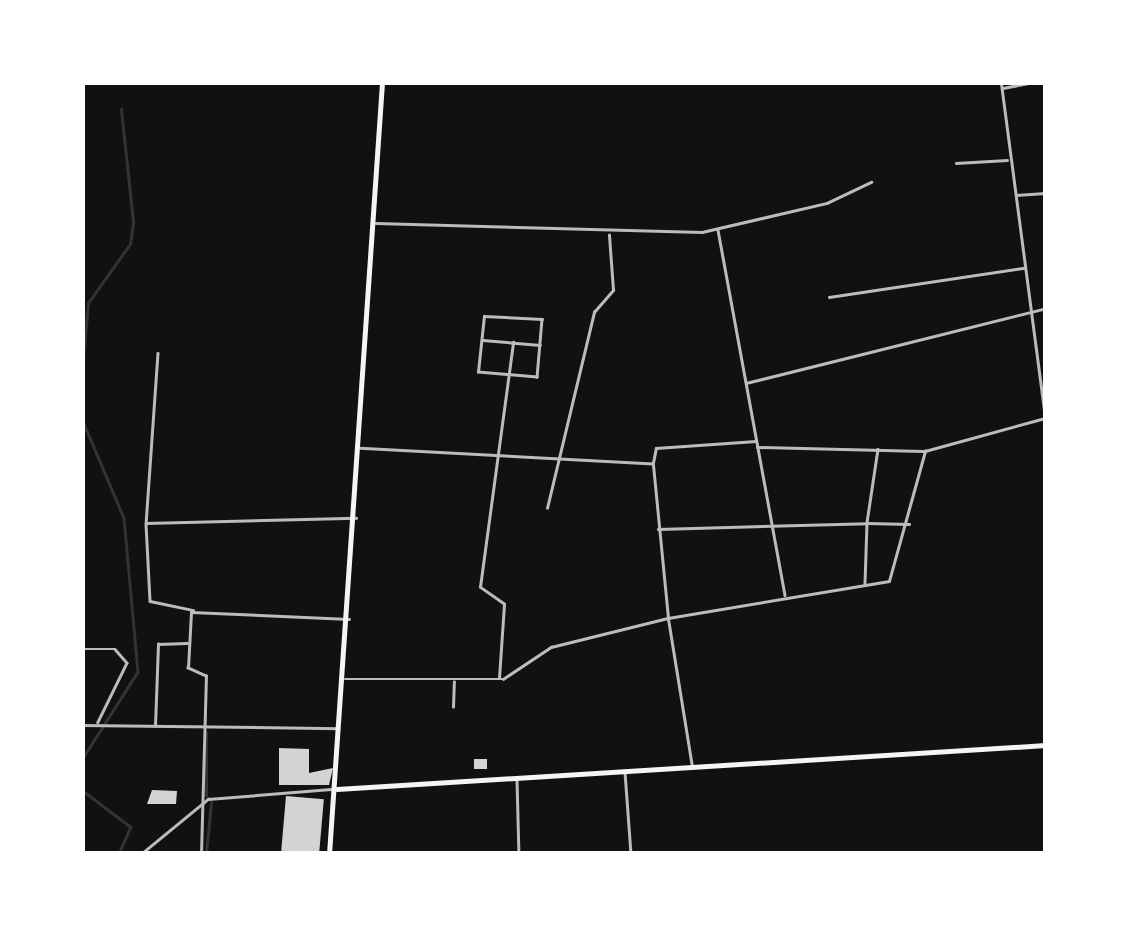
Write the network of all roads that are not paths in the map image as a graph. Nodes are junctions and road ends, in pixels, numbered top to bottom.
1 (382, 82) edge
2 (1000, 82) edge
3 (1034, 82) edge
4 (1001, 89) junction
5 (1046, 116) edge
6 (1008, 160) junction
7 (956, 163) dead end
8 (871, 182) dead end
9 (1013, 195) junction
10 (374, 222) junction
11 (718, 229) junction
12 (609, 233) junction
13 (1025, 268) junction
14 (829, 297) dead end
15 (1046, 308) edge
16 (1031, 310) junction
17 (480, 340) junction
18 (513, 342) junction
19 (542, 345) junction
20 (158, 353) dead end
21 (509, 377) junction
22 (745, 383) junction
23 (1045, 418) edge
24 (1046, 432) edge
25 (757, 444) junction
26 (878, 447) junction
27 (360, 448) junction
28 (924, 451) junction
29 (498, 456) junction
30 (558, 460) junction
31 (653, 464) junction
32 (548, 508) dead end
33 (356, 518) junction
34 (146, 522) junction
35 (867, 523) junction
36 (909, 524) junction
37 (773, 527) junction
38 (657, 529) junction
39 (865, 584) junction
40 (785, 595) junction
41 (193, 610) junction
42 (668, 618) junction
43 (349, 619) junction
44 (188, 643) junction
45 (82, 649) edge
46 (344, 679) junction
47 (454, 680) junction
48 (498, 680) junction
49 (453, 707) dead end
50 (82, 725) edge
51 (98, 725) junction
52 (154, 726) junction
53 (208, 728) junction
54 (340, 728) junction
55 (1046, 745) edge
56 (692, 767) junction
57 (624, 772) junction
58 (517, 780) junction
59 (337, 789) junction
60 (208, 799) junction
61 (141, 854) edge
62 (202, 854) edge
63 (329, 854) edge
64 (519, 854) edge
65 (632, 854) edge

1 - 10 highway
2 - 4 street
3 - 4 street
4 - 6 street
5 - 9 street
6 - 7 street
6 - 9 street
8 - 11 street
9 - 13 street
10 - 12 street
10 - 27 highway
11 - 12 street
11 - 22 street
12 - 30 street
13 - 14 street
13 - 16 street
15 - 16 street
16 - 22 street
16 - 23 street
17 - 18 street
17 - 19 street
17 - 21 street
18 - 19 street
18 - 21 street
19 - 21 street
20 - 34 street
21 - 29 street
22 - 25 street
23 - 24 street
23 - 28 street
25 - 26 street
25 - 31 street
25 - 37 street
26 - 28 street
26 - 35 street
27 - 29 street
27 - 33 highway
28 - 36 street
29 - 30 street
29 - 48 street
30 - 31 street
30 - 32 street
31 - 38 street
33 - 34 street
33 - 43 highway
34 - 41 street
35 - 36 street
35 - 37 street
35 - 39 street
36 - 39 street
37 - 38 street
37 - 40 street
38 - 42 street
39 - 40 street
40 - 42 street
41 - 43 street
41 - 44 street
42 - 48 street
42 - 56 street
43 - 46 highway
44 - 52 street
44 - 53 street
45 - 51 street
46 - 47 street
46 - 54 highway
47 - 48 street
47 - 49 street
50 - 51 street
51 - 52 street
52 - 53 street
53 - 54 street
53 - 60 street
54 - 59 highway
55 - 56 highway
56 - 57 highway
57 - 58 highway
57 - 65 street
58 - 59 highway
58 - 64 street
59 - 60 street
59 - 63 highway
60 - 61 street
60 - 62 street

